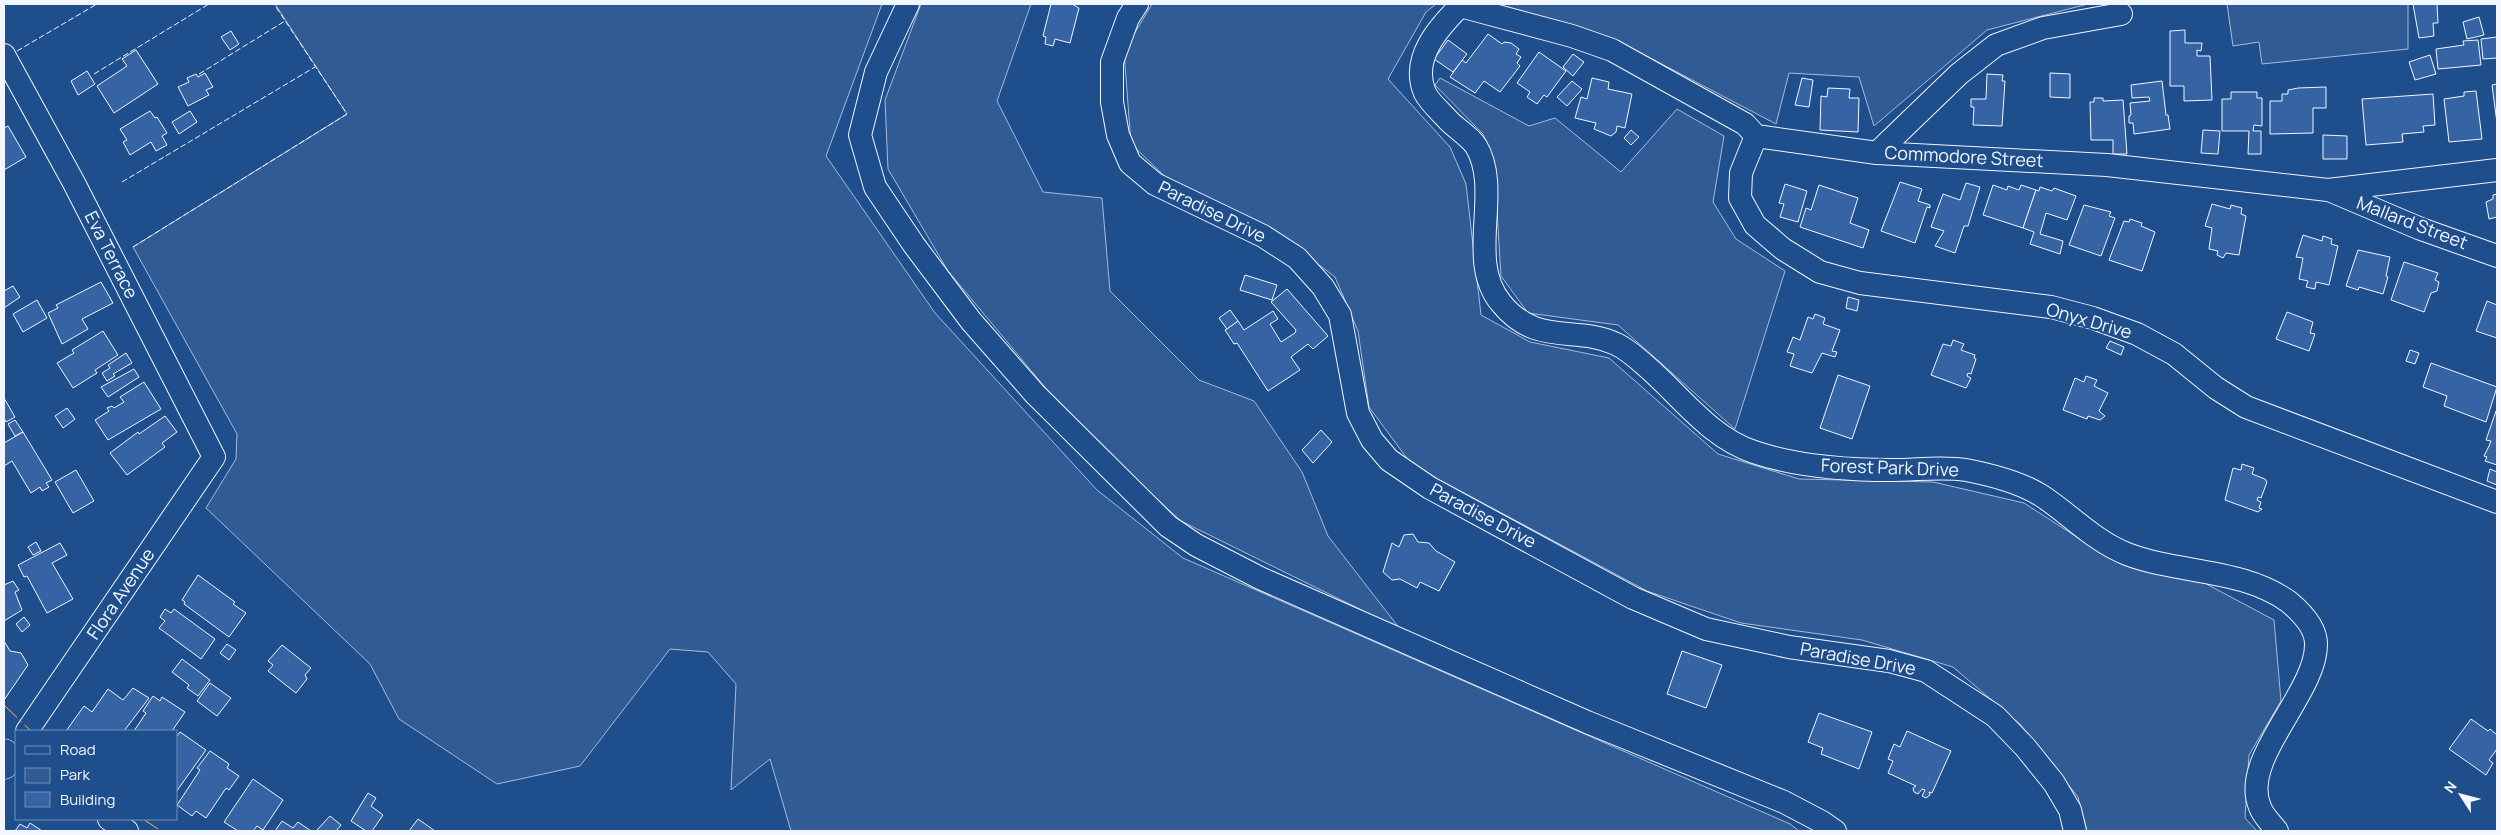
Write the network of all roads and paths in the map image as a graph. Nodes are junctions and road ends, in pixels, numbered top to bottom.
1 (908, 4) edge
2 (1137, 4) edge
3 (1461, 5) edge
4 (2121, 14) dead end
5 (4, 55) edge
6 (1756, 136) junction
7 (1877, 153) junction
8 (2497, 170) edge
9 (2328, 190) junction
10 (2497, 256) edge
11 (214, 457) joint
12 (2497, 502) edge
13 (28, 730) edge
14 (110, 820) edge
15 (127, 831) edge
16 (1835, 831) edge
17 (2075, 831) edge
18 (2277, 831) edge

1 - 16 street
2 - 17 street, Paradise Drive
3 - 6 street
3 - 18 street, Forest Park Drive
4 - 7 street
5 - 11 street, Eva Terrace
6 - 7 street, Commodore Street
6 - 12 street, Onyx Drive
7 - 9 street, Commodore Street
8 - 9 street, Commodore Street
9 - 10 street, Mallard Street
11 - 13 street, Flora Avenue
14 - 15 street

